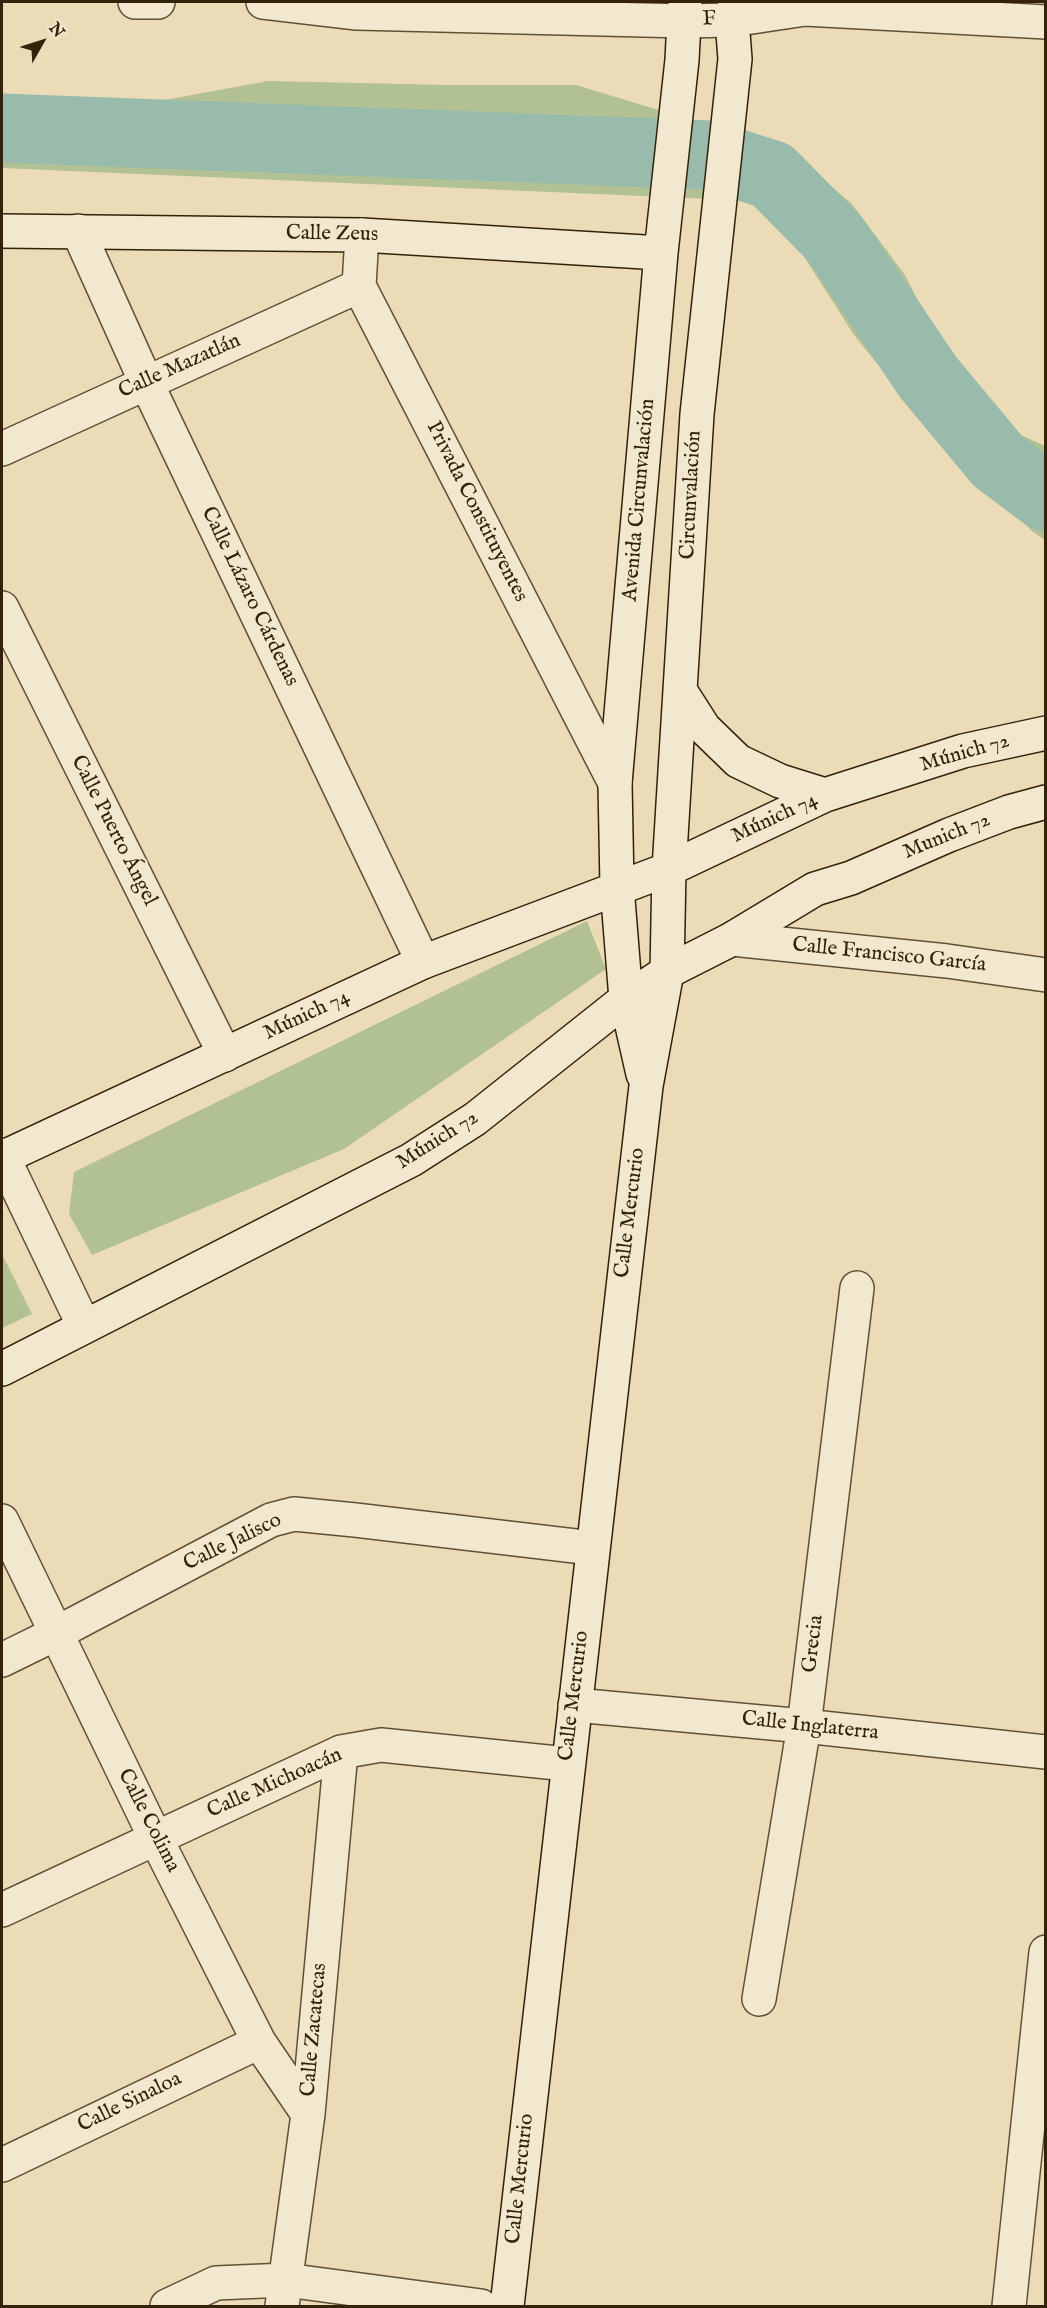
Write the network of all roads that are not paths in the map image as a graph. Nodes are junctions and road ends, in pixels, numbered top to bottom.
1 (135, 2) edge
2 (145, 2) edge
3 (158, 2) edge
4 (263, 2) edge
5 (358, 7) edge
6 (685, 11) edge
7 (734, 11) edge
8 (1046, 22) edge
9 (2, 231) edge
10 (78, 231) junction
11 (362, 235) junction
12 (664, 237) junction
13 (359, 286) junction
14 (146, 382) junction
15 (2, 449) edge
16 (2, 608) edge
17 (681, 692) junction
18 (1046, 734) edge
19 (885, 777) joint
20 (615, 783) junction
21 (825, 795) junction
22 (1046, 802) edge
23 (669, 869) junction
24 (851, 878) joint
25 (617, 887) junction
26 (732, 939) junction
27 (423, 962) junction
28 (667, 972) junction
29 (1046, 975) edge
30 (626, 999) junction
31 (225, 1055) junction
32 (646, 1086) junction
33 (2, 1157) edge
34 (857, 1288) dead end
35 (84, 1326) junction
36 (2, 1369) edge
37 (2, 1521) edge
38 (592, 1548) junction
39 (55, 1634) junction
40 (2, 1660) edge
41 (575, 1705) junction
42 (804, 1726) junction
43 (341, 1752) junction
44 (1046, 1752) edge
45 (567, 1764) junction
46 (155, 1837) junction
47 (2, 1910) edge
48 (1046, 1952) edge
49 (759, 1999) dead end
50 (259, 2042) junction
51 (308, 2114) junction
52 (2, 2165) edge
53 (284, 2293) edge
54 (166, 2307) edge
55 (481, 2307) edge
56 (507, 2307) edge
57 (1009, 2307) edge

1 - 2 street
2 - 3 street
4 - 5 street, F
5 - 6 street, F
6 - 7 street, F
6 - 12 street, Avenida Circunvalación
7 - 8 street, F
7 - 17 street, Circunvalación
9 - 10 street, Calle Zeus
10 - 11 street, Calle Zeus
10 - 14 street, Calle Lázaro Cárdenas
11 - 12 street, Calle Zeus
11 - 13 street
12 - 20 street, Avenida Circunvalación
13 - 14 street, Calle Mazatlán
13 - 20 street, Privada Constituyentes
14 - 15 street, Calle Mazatlán
14 - 27 street, Calle Lázaro Cárdenas
16 - 31 street, Calle Puerto Ángel
17 - 21 street
17 - 23 street, Circunvalación
18 - 19 street, Múnich 72
19 - 21 street, Múnich 74
20 - 25 street, Avenida Circunvalación
21 - 23 street, Múnich 74
22 - 24 street, Munich 72
23 - 25 street, Múnich 74
23 - 28 street, Circunvalación
24 - 26 street, Múnich 72
25 - 27 street, Múnich 74
25 - 30 street, Avenida Circunvalación
26 - 28 street, Múnich 72
26 - 29 street, Calle Francisco García
27 - 31 street, Múnich 74
28 - 30 street, Múnich 72
28 - 32 street, Calle Mercurio
30 - 32 street, Calle Mercurio
30 - 35 street, Múnich 72
31 - 33 street, Múnich 74
32 - 38 street, Calle Mercurio
33 - 35 street
34 - 42 street, Grecia
35 - 36 street, Múnich 72
37 - 39 street, Calle Colima
38 - 39 street, Calle Jalisco
38 - 41 street, Calle Mercurio
39 - 40 street, Calle Jalisco
39 - 46 street, Calle Colima
41 - 42 street, Calle Inglaterra
41 - 45 street, Calle Mercurio
42 - 44 street, Calle Inglaterra
42 - 49 street, Grecia
43 - 45 street, Calle Michoacán
43 - 46 street, Calle Michoacán
43 - 51 street, Calle Zacatecas
45 - 56 street, Calle Mercurio
46 - 47 street, Calle Michoacán
46 - 50 street, Calle Colima
48 - 57 street
50 - 51 street, Calle Colima
50 - 52 street, Calle Sinaloa
51 - 53 street, Calle Zacatecas
53 - 54 street
53 - 55 street

